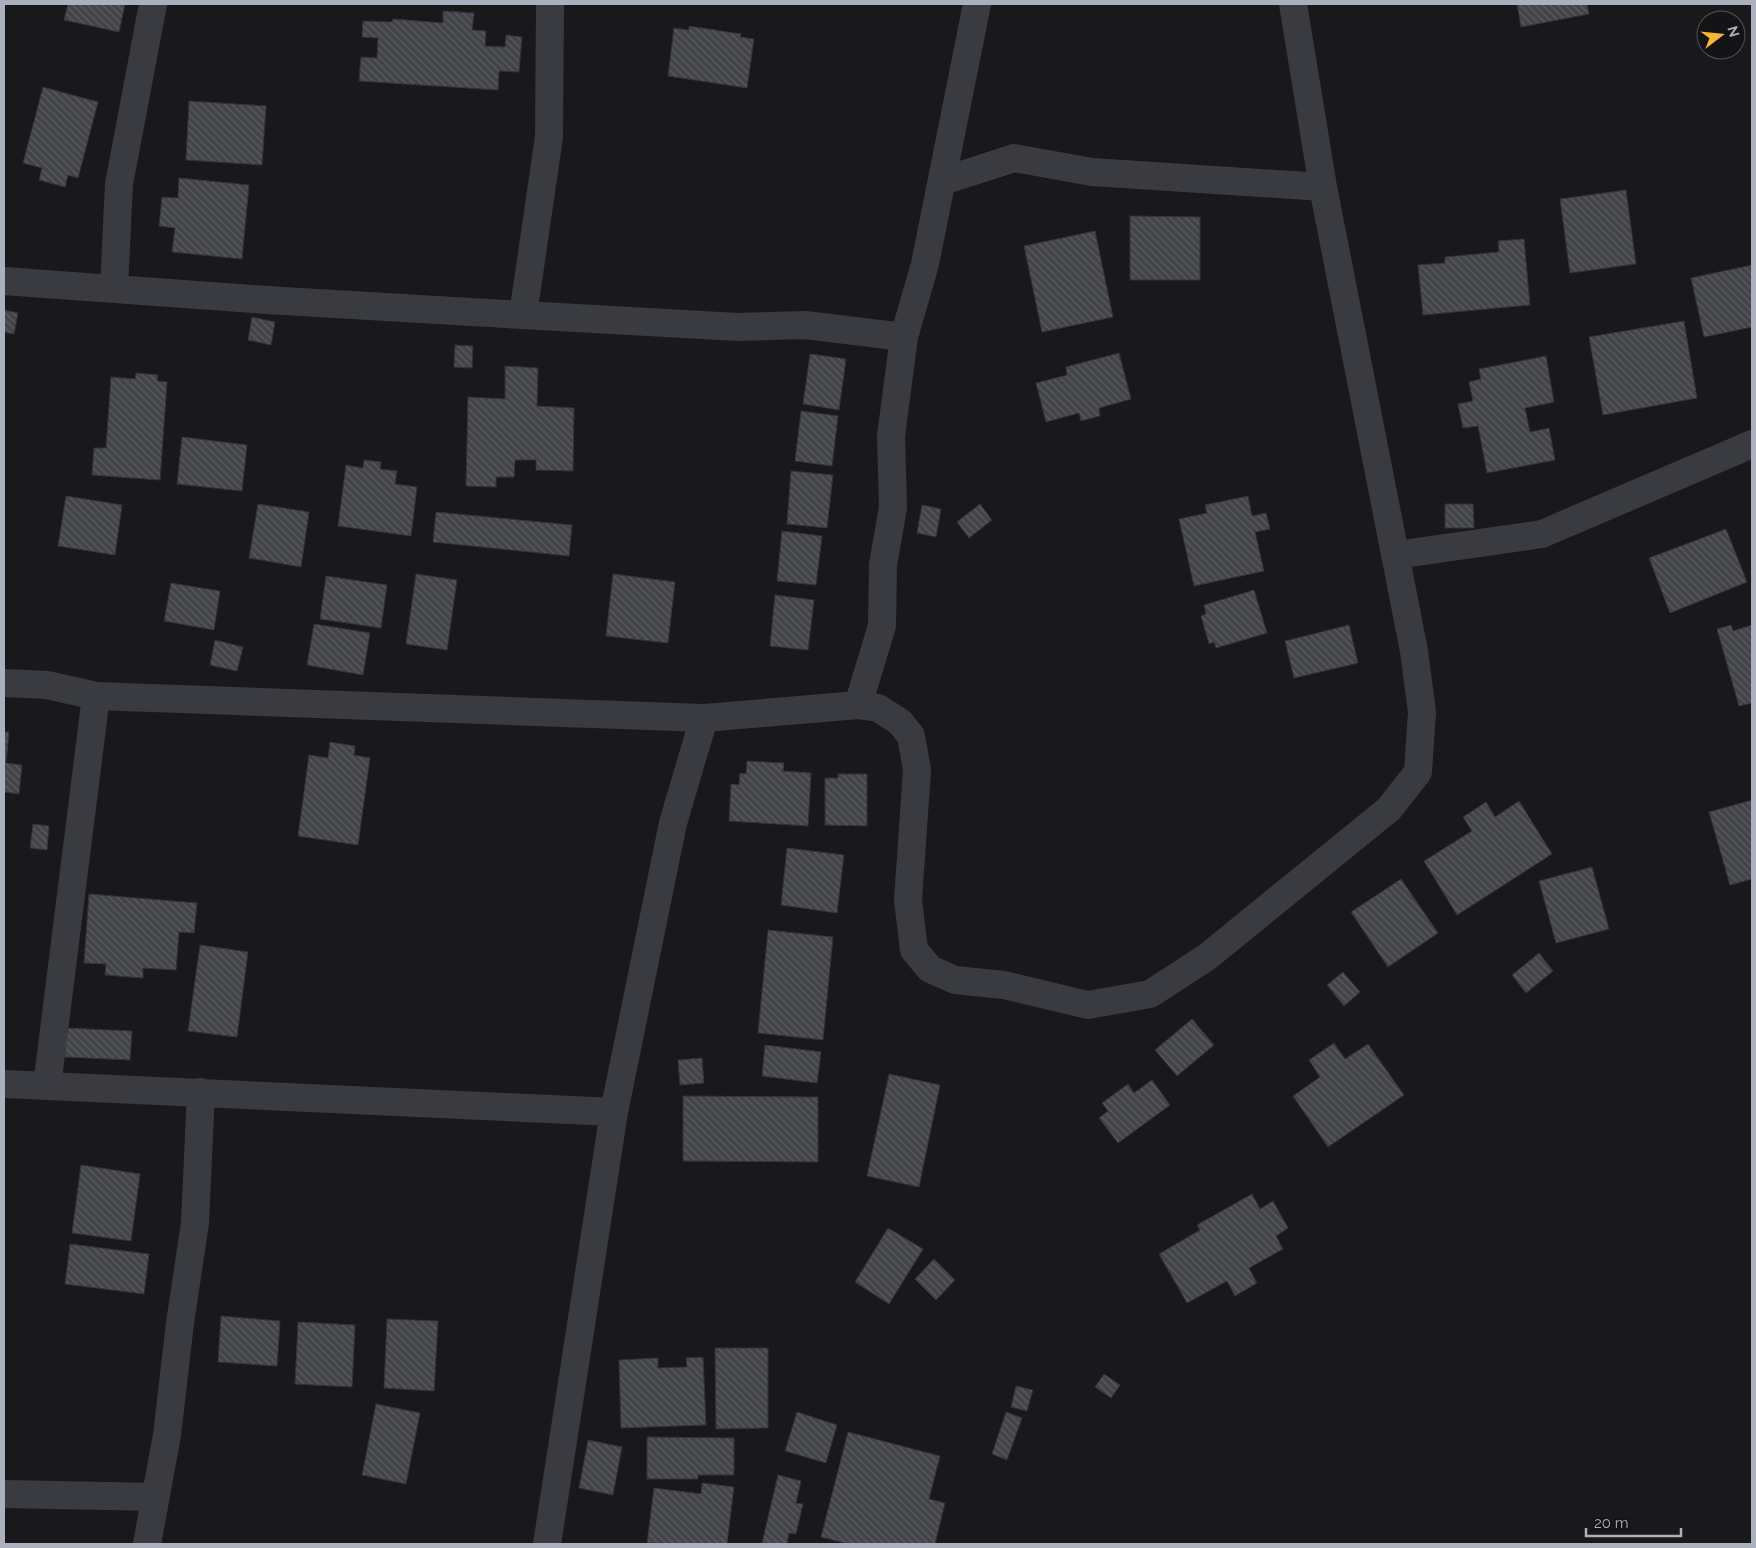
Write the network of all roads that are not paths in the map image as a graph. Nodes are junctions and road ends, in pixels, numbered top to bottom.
1 (153, 4) edge
2 (550, 4) edge
3 (977, 4) edge
4 (1293, 4) edge
5 (942, 181) junction
6 (1323, 187) junction
7 (4, 281) edge
8 (114, 288) junction
9 (524, 315) junction
10 (904, 337) junction
11 (1752, 444) edge
12 (1396, 555) junction
13 (4, 683) edge
14 (96, 696) junction
15 (858, 705) junction
16 (704, 718) junction
17 (4, 1084) edge
18 (47, 1086) junction
19 (201, 1092) junction
20 (614, 1112) junction
21 (4, 1494) edge
22 (156, 1497) junction
23 (147, 1544) edge
24 (547, 1544) edge

1 - 8 street
2 - 9 street
3 - 5 street
4 - 6 street
5 - 6 street
5 - 10 street
6 - 12 street
7 - 8 street
8 - 9 street
9 - 10 street
10 - 15 street
11 - 12 street
12 - 15 street
13 - 14 street
14 - 16 street
14 - 18 street
15 - 16 street
16 - 20 street
17 - 18 street
18 - 19 street
19 - 20 street
19 - 22 street
20 - 24 street
21 - 22 street
22 - 23 street

